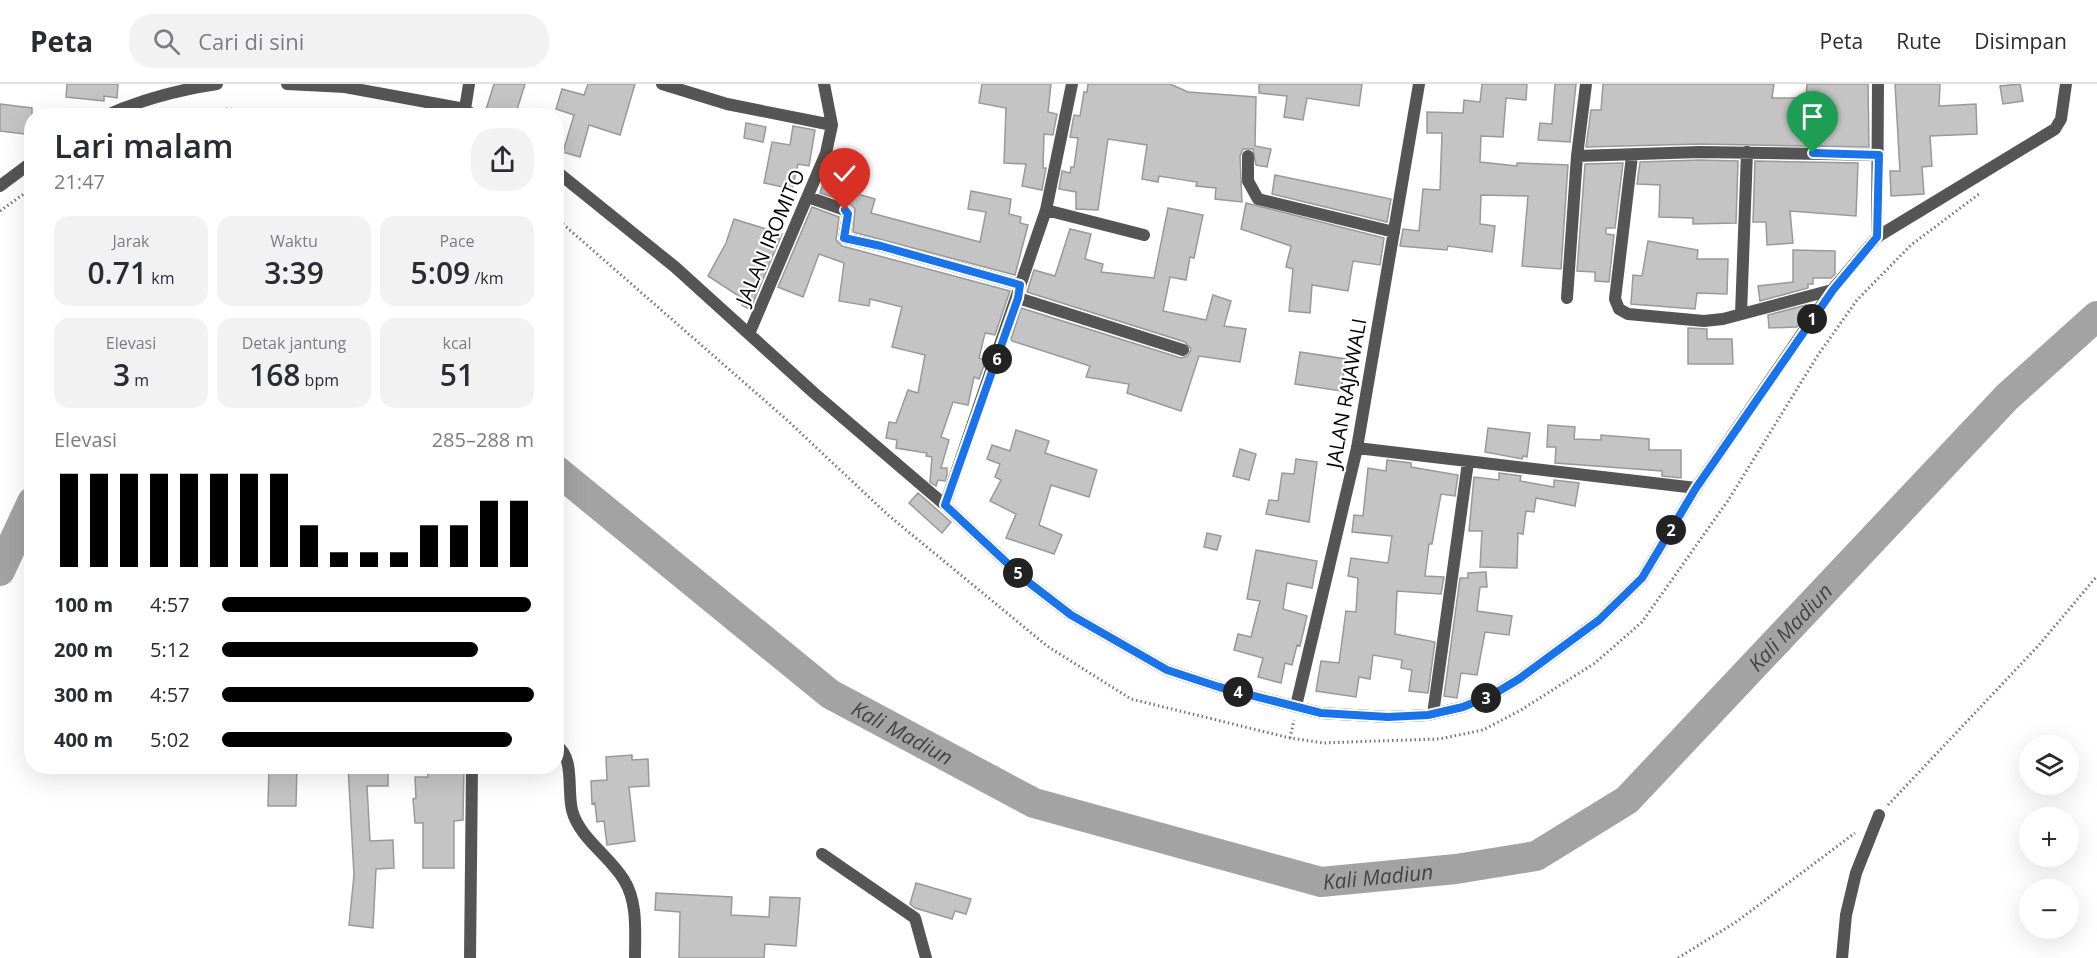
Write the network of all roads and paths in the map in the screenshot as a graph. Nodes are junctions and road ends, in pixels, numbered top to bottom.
1 (217, 84) edge
2 (287, 84) edge
3 (469, 84) edge
4 (662, 84) edge
5 (824, 84) edge
6 (1072, 84) edge
7 (1419, 84) edge
8 (1586, 84) edge
9 (1878, 84) edge
10 (2066, 84) edge
11 (122, 108) edge
12 (450, 108) edge
13 (470, 108) edge
14 (832, 125) junction
15 (1747, 152) junction
16 (1879, 155) junction
17 (1248, 156) dead end
18 (1577, 156) junction
19 (1632, 156) junction
20 (24, 168) edge
21 (564, 177) edge
22 (0, 186) edge
23 (1982, 192) dead end
24 (24, 194) edge
25 (808, 197) junction
26 (1046, 210) junction
27 (0, 212) edge
28 (564, 225) edge
29 (1394, 232) junction
30 (1144, 235) dead end
31 (1877, 237) junction
32 (1020, 285) junction
33 (1833, 290) junction
34 (1018, 298) junction
35 (1567, 298) dead end
36 (1741, 314) junction
37 (749, 334) junction
38 (1183, 350) dead end
39 (1357, 448) junction
40 (1468, 462) junction
41 (1696, 488) junction
42 (945, 505) junction
43 (2097, 576) edge
44 (1296, 706) junction
45 (1433, 714) junction
46 (564, 750) edge
47 (472, 774) edge
48 (1879, 815) junction
49 (822, 854) dead end
50 (470, 958) edge
51 (634, 958) edge
52 (927, 958) edge
53 (1678, 958) edge
54 (1842, 958) edge

1 - 11 street
2 - 12 street
3 - 13 street
4 - 14 street
5 - 14 street, JALAN IROMITO
6 - 26 street
7 - 29 street, JALAN RAJAWALI
8 - 18 street
9 - 16 street
10 - 31 street
14 - 25 street, JALAN IROMITO
15 - 16 street
15 - 19 street
15 - 36 street
16 - 31 street
17 - 29 street
18 - 19 street
18 - 35 street
19 - 36 street
20 - 22 street
21 - 37 street
23 - 28 path
24 - 27 path
25 - 32 street
25 - 37 street, JALAN IROMITO
26 - 30 street
26 - 32 street
29 - 39 street, JALAN RAJAWALI
31 - 33 street
32 - 34 street
33 - 36 street
33 - 41 street
34 - 38 street
34 - 42 street
37 - 42 street
39 - 40 street
39 - 44 street, JALAN RAJAWALI
40 - 41 street
40 - 45 street
41 - 45 street
42 - 44 street
43 - 48 path
44 - 45 street
46 - 51 street
47 - 50 street
48 - 53 path
48 - 54 street
49 - 52 street

